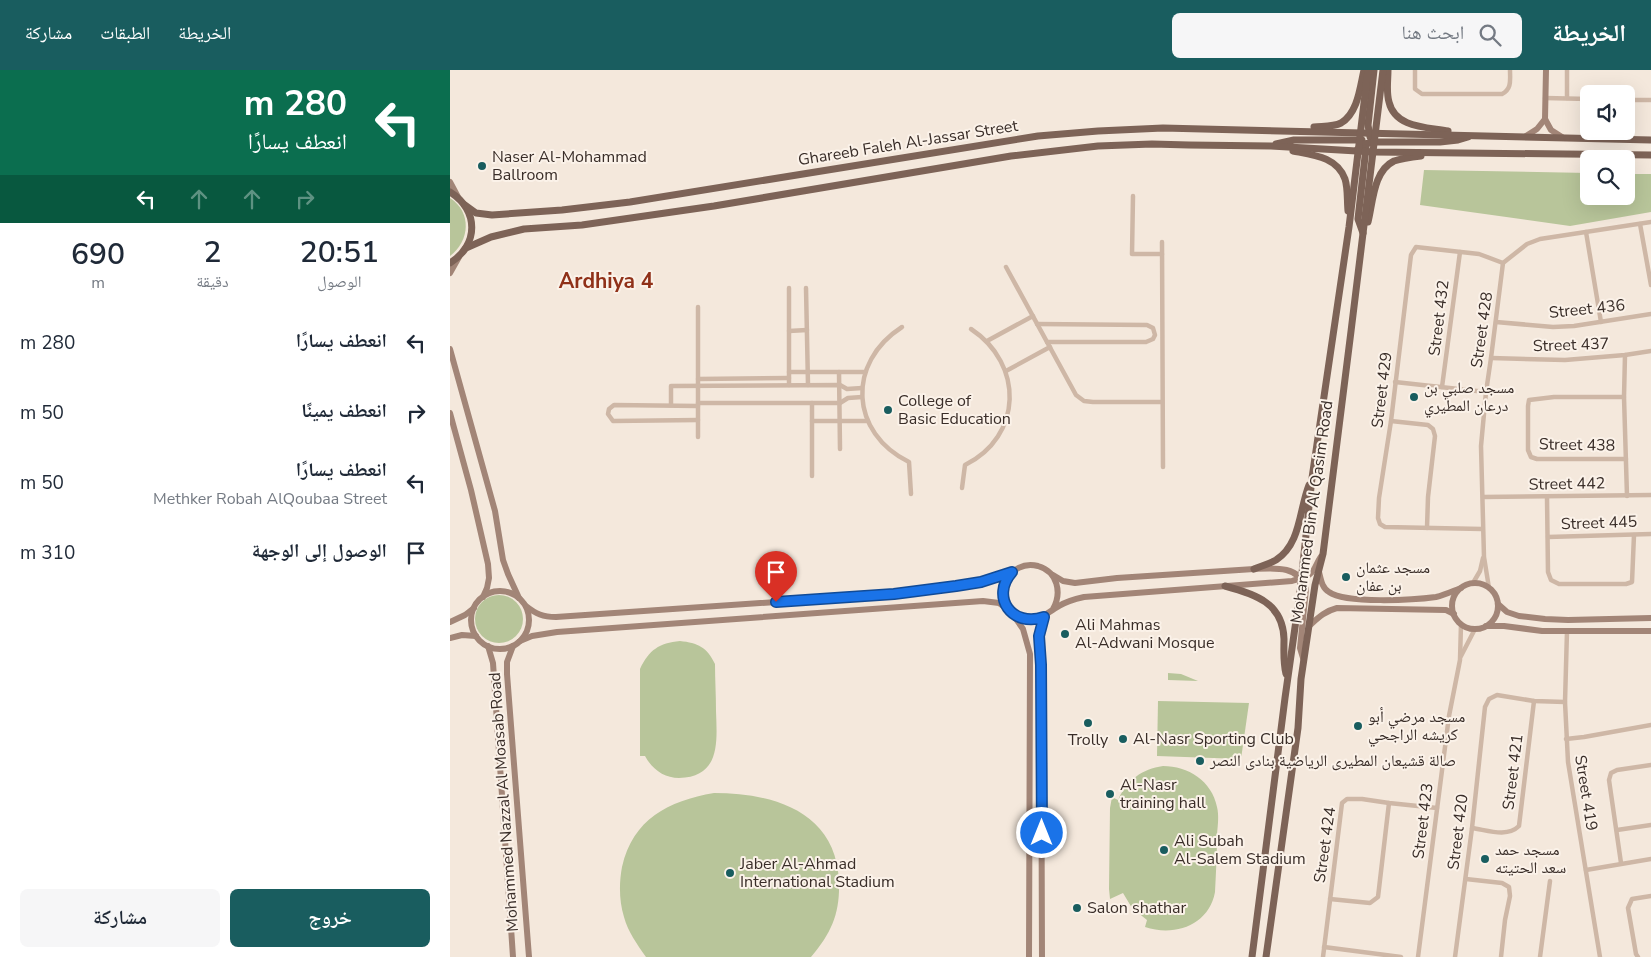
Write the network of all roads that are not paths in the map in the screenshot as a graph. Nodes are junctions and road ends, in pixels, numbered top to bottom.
1 (1364, 70) edge
2 (1368, 70) edge
3 (1374, 70) edge
4 (1383, 70) edge
5 (1388, 70) edge
6 (1415, 70) edge
7 (1510, 70) edge
8 (1546, 70) edge
9 (1567, 70) edge
10 (1545, 98) junction
11 (1566, 98) junction
12 (1580, 99) edge
13 (1635, 100) edge
14 (1651, 100) edge
15 (1545, 119) junction
16 (1274, 130) junction
17 (1360, 132) junction
18 (1473, 135) junction
19 (1526, 136) junction
20 (1562, 137) junction
21 (1368, 140) junction
22 (1651, 140) edge
23 (1271, 146) junction
24 (1358, 150) junction
25 (1374, 152) junction
26 (1450, 153) junction
27 (1651, 155) edge
28 (450, 182) edge
29 (450, 192) edge
30 (1133, 196) dead end
31 (458, 197) junction
32 (465, 205) junction
33 (1651, 222) edge
34 (1640, 224) junction
35 (1349, 228) junction
36 (1586, 232) junction
37 (1364, 234) junction
38 (1162, 242) dead end
39 (466, 248) junction
40 (1362, 249) junction
41 (1460, 252) junction
42 (1162, 254) junction
43 (459, 257) junction
44 (450, 263) edge
45 (1503, 264) junction
46 (1006, 267) dead end
47 (450, 273) edge
48 (1651, 285) edge
49 (789, 288) dead end
50 (806, 288) dead end
51 (698, 307) dead end
52 (1651, 314) edge
53 (1033, 316) junction
54 (1496, 322) junction
55 (1601, 322) junction
56 (1037, 324) junction
57 (902, 327) dead end
58 (971, 329) dead end
59 (807, 330) junction
60 (789, 331) junction
61 (1155, 332) junction
62 (1162, 332) junction
63 (988, 341) junction
64 (1047, 342) junction
65 (1050, 347) junction
66 (450, 349) edge
67 (1651, 352) edge
68 (1625, 355) junction
69 (1492, 358) junction
70 (1006, 371) junction
71 (789, 372) junction
72 (808, 372) junction
73 (840, 372) junction
74 (865, 372) junction
75 (789, 378) junction
76 (698, 379) junction
77 (1395, 382) junction
78 (789, 385) junction
79 (808, 385) junction
80 (840, 385) junction
81 (698, 386) junction
82 (1442, 387) junction
83 (862, 388) junction
84 (1486, 392) junction
85 (862, 397) junction
86 (1624, 397) junction
87 (1162, 402) junction
88 (812, 403) junction
89 (840, 403) junction
90 (698, 404) junction
91 (670, 405) junction
92 (450, 413) edge
93 (698, 420) junction
94 (812, 421) junction
95 (840, 421) junction
96 (868, 421) junction
97 (1391, 421) junction
98 (698, 437) dead end
99 (840, 449) dead end
100 (1626, 459) junction
101 (1163, 468) dead end
102 (812, 476) dead end
103 (1312, 478) junction
104 (962, 488) dead end
105 (911, 494) dead end
106 (1651, 495) edge
107 (1627, 496) junction
108 (1547, 497) junction
109 (1483, 498) junction
110 (1426, 528) junction
111 (1482, 529) junction
112 (1651, 534) edge
113 (1634, 535) junction
114 (1548, 537) junction
115 (1323, 554) junction
116 (1484, 556) junction
117 (1254, 569) junction
118 (1012, 572) junction
119 (1319, 572) junction
120 (1052, 574) junction
121 (1300, 578) junction
122 (1473, 583) junction
123 (1226, 586) junction
124 (1461, 588) junction
125 (1489, 588) junction
126 (483, 597) junction
127 (1337, 597) junction
128 (519, 598) junction
129 (1498, 604) junction
130 (526, 606) junction
131 (474, 608) junction
132 (1337, 608) junction
133 (1053, 610) junction
134 (1011, 612) junction
135 (1454, 614) junction
136 (1044, 617) junction
137 (1651, 618) edge
138 (450, 622) edge
139 (1461, 624) junction
140 (1309, 626) junction
141 (1486, 626) junction
142 (1475, 629) junction
143 (1567, 631) junction
144 (1651, 631) edge
145 (476, 636) junction
146 (450, 638) edge
147 (520, 641) junction
148 (488, 646) junction
149 (513, 646) junction
150 (1460, 660) junction
151 (1304, 661) junction
152 (1287, 678) junction
153 (1534, 701) junction
154 (1565, 702) junction
155 (1651, 725) edge
156 (1566, 739) junction
157 (1651, 765) edge
158 (1389, 804) junction
159 (1437, 808) junction
160 (1651, 825) edge
161 (1472, 828) junction
162 (1617, 830) junction
163 (1651, 859) edge
164 (1621, 863) junction
165 (1586, 870) junction
166 (1466, 879) junction
167 (1550, 880) dead end
168 (1651, 896) edge
169 (1330, 899) junction
170 (1042, 905) junction
171 (1029, 906) junction
172 (1324, 947) junction
173 (1369, 955) edge
174 (513, 957) edge
175 (529, 957) edge
176 (1029, 957) edge
177 (1042, 957) edge
178 (1252, 957) edge
179 (1266, 957) edge
180 (1323, 957) edge
181 (1401, 957) edge
182 (1418, 957) edge
183 (1455, 957) edge
184 (1501, 957) edge
185 (1540, 957) edge
186 (1600, 957) edge
187 (1638, 957) edge

1 - 16 main road
2 - 17 main road
3 - 21 main road
4 - 21 main road, Mohammed Bin Al Qasim Road
5 - 18 main road
6 - 7 street
8 - 10 street
9 - 11 street
10 - 11 street
10 - 15 street
11 - 12 street
13 - 14 street
15 - 19 street
15 - 20 street
16 - 17 main road, Ghareeb Faleh Al-Jassar Street
16 - 32 main road, Ghareeb Faleh Al-Jassar Street
17 - 21 main road, Ghareeb Faleh Al-Jassar Street
18 - 19 main road
18 - 21 main road
19 - 20 main road
20 - 22 main road
21 - 23 main road
21 - 24 main road, Ghareeb Faleh Al-Jassar Street
21 - 25 main road, Mohammed Bin Al Qasim Road
21 - 37 main road
23 - 24 main road, Ghareeb Faleh Al-Jassar Street
23 - 35 main road
23 - 39 main road, Ghareeb Faleh Al-Jassar Street
24 - 35 main road, Mohammed Bin Al Qasim Road
25 - 26 main road
25 - 37 main road, Mohammed Bin Al Qasim Road
26 - 27 main road
26 - 40 main road
28 - 31 street
29 - 31 main road
30 - 42 street
31 - 32 main road
32 - 39 main road
33 - 34 street
34 - 36 street
34 - 48 street
35 - 103 main road, Mohammed Bin Al Qasim Road
36 - 45 street
36 - 55 street
37 - 40 main road, Mohammed Bin Al Qasim Road
38 - 42 street
39 - 43 main road
40 - 115 main road, Mohammed Bin Al Qasim Road
41 - 45 street, Street 429
41 - 77 street, Street 429
41 - 82 street, Street 432
42 - 62 street
43 - 44 main road
43 - 47 street
45 - 54 street, Street 428
46 - 53 street
49 - 60 street
50 - 59 street
51 - 76 street
52 - 55 street, Street 436
53 - 56 street
53 - 63 street
54 - 55 street, Street 436
54 - 69 street, Street 428
56 - 61 street
56 - 64 street
57 - 74 street
58 - 63 street
59 - 60 street
59 - 72 street
60 - 71 street
61 - 62 street
61 - 64 street
62 - 87 street
63 - 70 street
64 - 65 street
65 - 70 street
65 - 87 street
66 - 128 street
67 - 68 street, Street 437
68 - 69 street, Street 437
68 - 86 street
69 - 84 street, Street 428
70 - 104 street
71 - 72 street
71 - 75 street
72 - 73 street
72 - 79 street
73 - 74 street
73 - 80 street
74 - 83 street
75 - 76 street
75 - 78 street
76 - 81 street
77 - 82 street
77 - 97 street, Street 429
78 - 79 street
78 - 81 street
79 - 80 street
80 - 83 street
80 - 89 street
81 - 90 street
81 - 91 street
82 - 84 street
83 - 85 street
84 - 109 street, Street 428
85 - 89 street
85 - 96 street
86 - 100 street
86 - 100 street, Street 438
87 - 101 street
88 - 89 street
88 - 90 street
88 - 94 street
89 - 95 street
90 - 91 street
90 - 93 street
91 - 93 street
92 - 126 street
93 - 98 street
94 - 95 street
94 - 102 street
95 - 96 street
95 - 99 street
96 - 105 street
97 - 110 street
97 - 110 street, Street 429
100 - 107 street
103 - 117 main road
103 - 121 main road, Mohammed Bin Al Qasim Road
106 - 107 street, Street 442
107 - 108 street, Street 442
108 - 109 street, Street 442
108 - 114 street
109 - 111 street, Street 428
110 - 111 street, Street 429
111 - 116 street, Street 428
112 - 113 street, Street 445
113 - 114 street, Street 445
113 - 114 street
115 - 119 main road, Mohammed Bin Al Qasim Road
115 - 121 street
116 - 122 street, Street 428
116 - 125 street, Street 428
117 - 120 street
117 - 121 street
118 - 120 street
118 - 130 street
118 - 134 street
119 - 127 street
119 - 140 main road, Mohammed Bin Al Qasim Road
120 - 133 street
121 - 123 street
121 - 151 street
121 - 152 main road, Mohammed Bin Al Qasim Road
122 - 124 street
122 - 125 street
123 - 133 street
123 - 152 main road
124 - 127 street
124 - 135 street
125 - 129 street
126 - 128 street
126 - 131 street
127 - 132 street
128 - 130 street
129 - 137 street
129 - 141 street
130 - 147 street
131 - 138 street
131 - 145 street
132 - 135 street
132 - 140 street
133 - 136 street
134 - 136 street
134 - 147 street
134 - 171 street
135 - 139 street
136 - 170 street
139 - 142 street
139 - 150 street, Street 423
140 - 151 main road, Mohammed Bin Al Qasim Road
141 - 142 street
141 - 143 street
142 - 150 street, Street 423
143 - 144 street
143 - 154 street, Street 419
145 - 146 street
145 - 148 street
147 - 149 street
148 - 149 street
148 - 174 street, Mohammed Nazzal Al Moasab Road
149 - 175 street, Mohammed Nazzal Al Moasab Road
150 - 159 street, Street 423
151 - 179 main road, Mohammed Bin Al Qasim Road
152 - 178 main road, Mohammed Bin Al Qasim Road
153 - 154 street, Street 420
153 - 161 street, Street 421
153 - 161 street, Street 420
154 - 156 street, Street 419
155 - 156 street
156 - 165 street, Street 419
157 - 162 street
158 - 159 street, Street 424
158 - 169 street
158 - 169 street, Street 424
159 - 182 street, Street 423
160 - 162 street
161 - 166 street, Street 420
162 - 164 street
163 - 164 street
164 - 165 street
165 - 186 street, Street 419
166 - 183 street, Street 420
166 - 184 street
167 - 185 street
168 - 187 street
169 - 172 street, Street 424
170 - 171 street
170 - 177 street
171 - 176 street
172 - 173 street
172 - 180 street, Street 424
173 - 181 street

